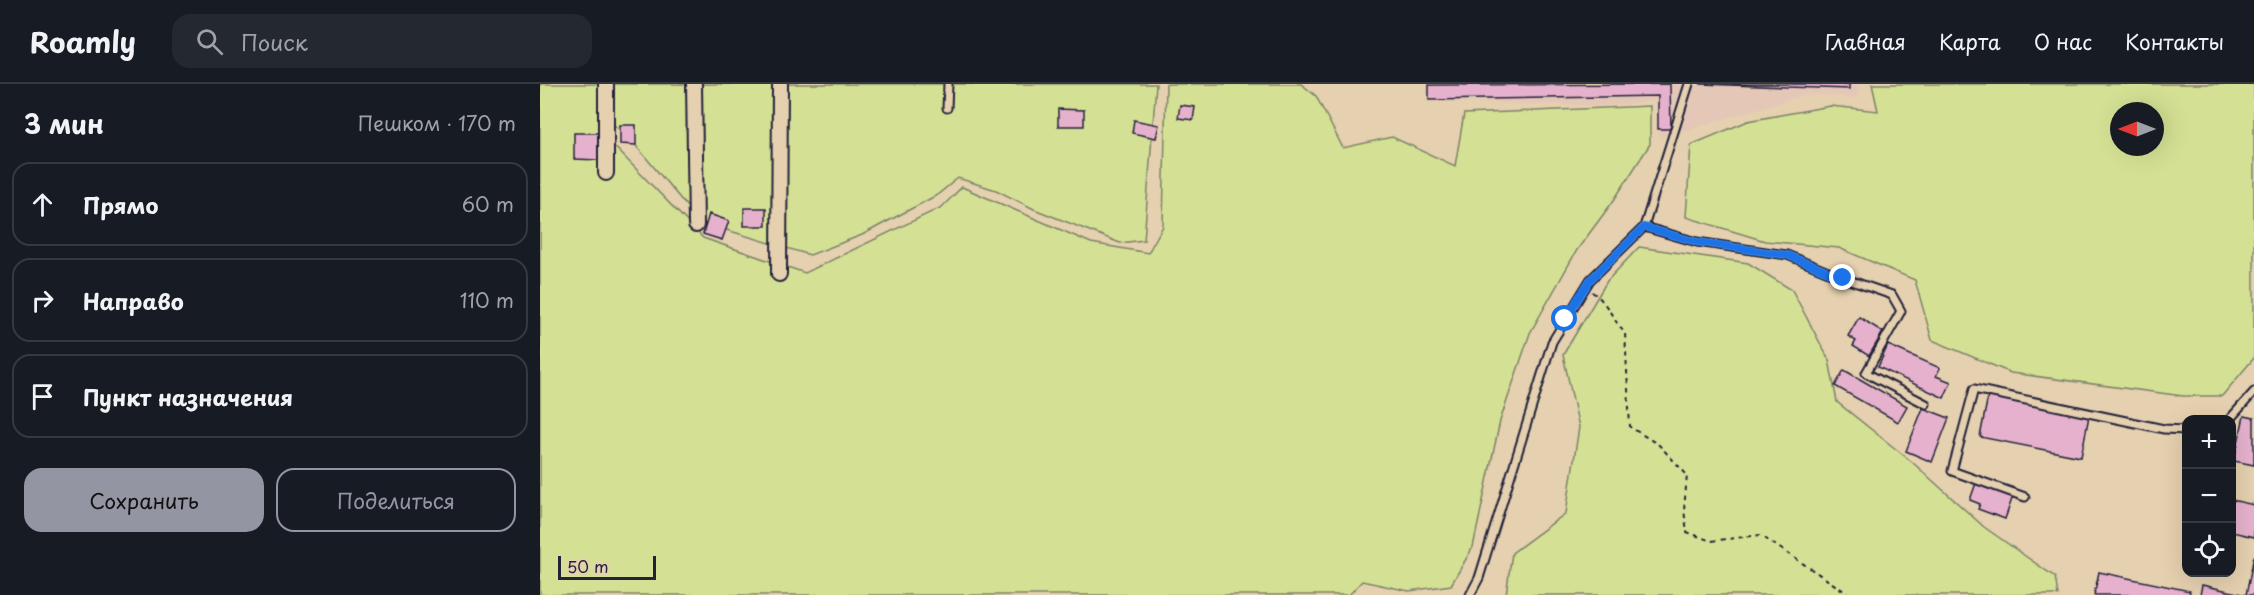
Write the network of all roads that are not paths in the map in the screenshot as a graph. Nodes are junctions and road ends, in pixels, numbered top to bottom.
1 (606, 84) edge
2 (694, 84) edge
3 (780, 84) edge
4 (948, 84) edge
5 (1689, 84) edge
6 (947, 108) dead end
7 (606, 173) dead end
8 (696, 225) dead end
9 (1644, 227) junction
10 (779, 274) dead end
11 (2254, 392) edge
12 (1926, 404) dead end
13 (2233, 415) edge
14 (2182, 430) edge
15 (2025, 497) dead end
16 (1470, 595) edge

1 - 7 street
2 - 8 street
3 - 10 street
4 - 6 lane
5 - 9 lane
9 - 12 lane
9 - 16 lane
11 - 13 lane
14 - 15 lane

